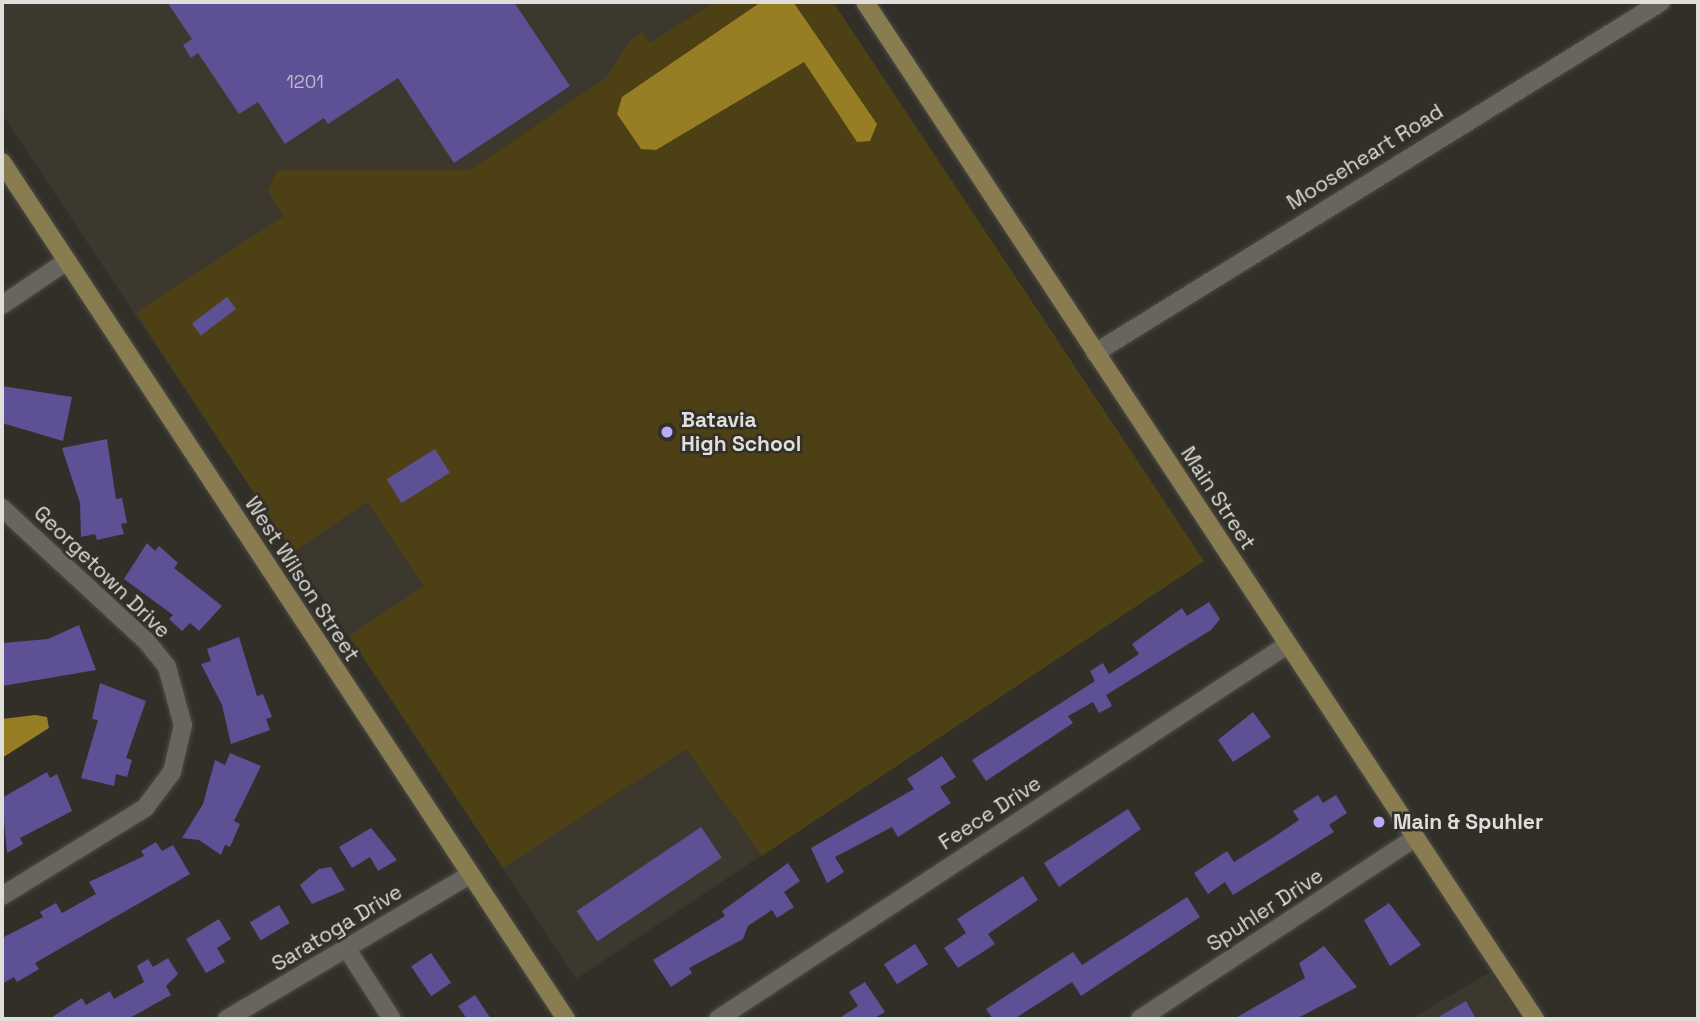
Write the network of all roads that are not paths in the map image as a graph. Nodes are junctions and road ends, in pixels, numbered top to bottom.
1 (864, 2) edge
2 (1661, 2) edge
3 (2, 162) edge
4 (67, 261) junction
5 (2, 305) edge
6 (1095, 353) junction
7 (2, 508) edge
8 (1287, 645) junction
9 (1415, 838) junction
10 (470, 875) junction
11 (2, 896) edge
12 (346, 949) junction
13 (228, 1019) edge
14 (392, 1019) edge
15 (566, 1019) edge
16 (718, 1019) edge
17 (1140, 1019) edge
18 (1535, 1019) edge

1 - 6 main road, Main Street
2 - 6 street, Mooseheart Road
3 - 4 main road, West Wilson Street
4 - 5 street
4 - 10 main road, West Wilson Street
6 - 8 main road, Main Street
7 - 11 street, Georgetown Drive
8 - 9 main road, Main Street
8 - 16 street, Feece Drive
9 - 17 street, Spuhler Drive
9 - 18 main road, Main Street
10 - 12 street, Saratoga Drive
10 - 15 main road, West Wilson Street
12 - 13 street, Saratoga Drive
12 - 14 street

